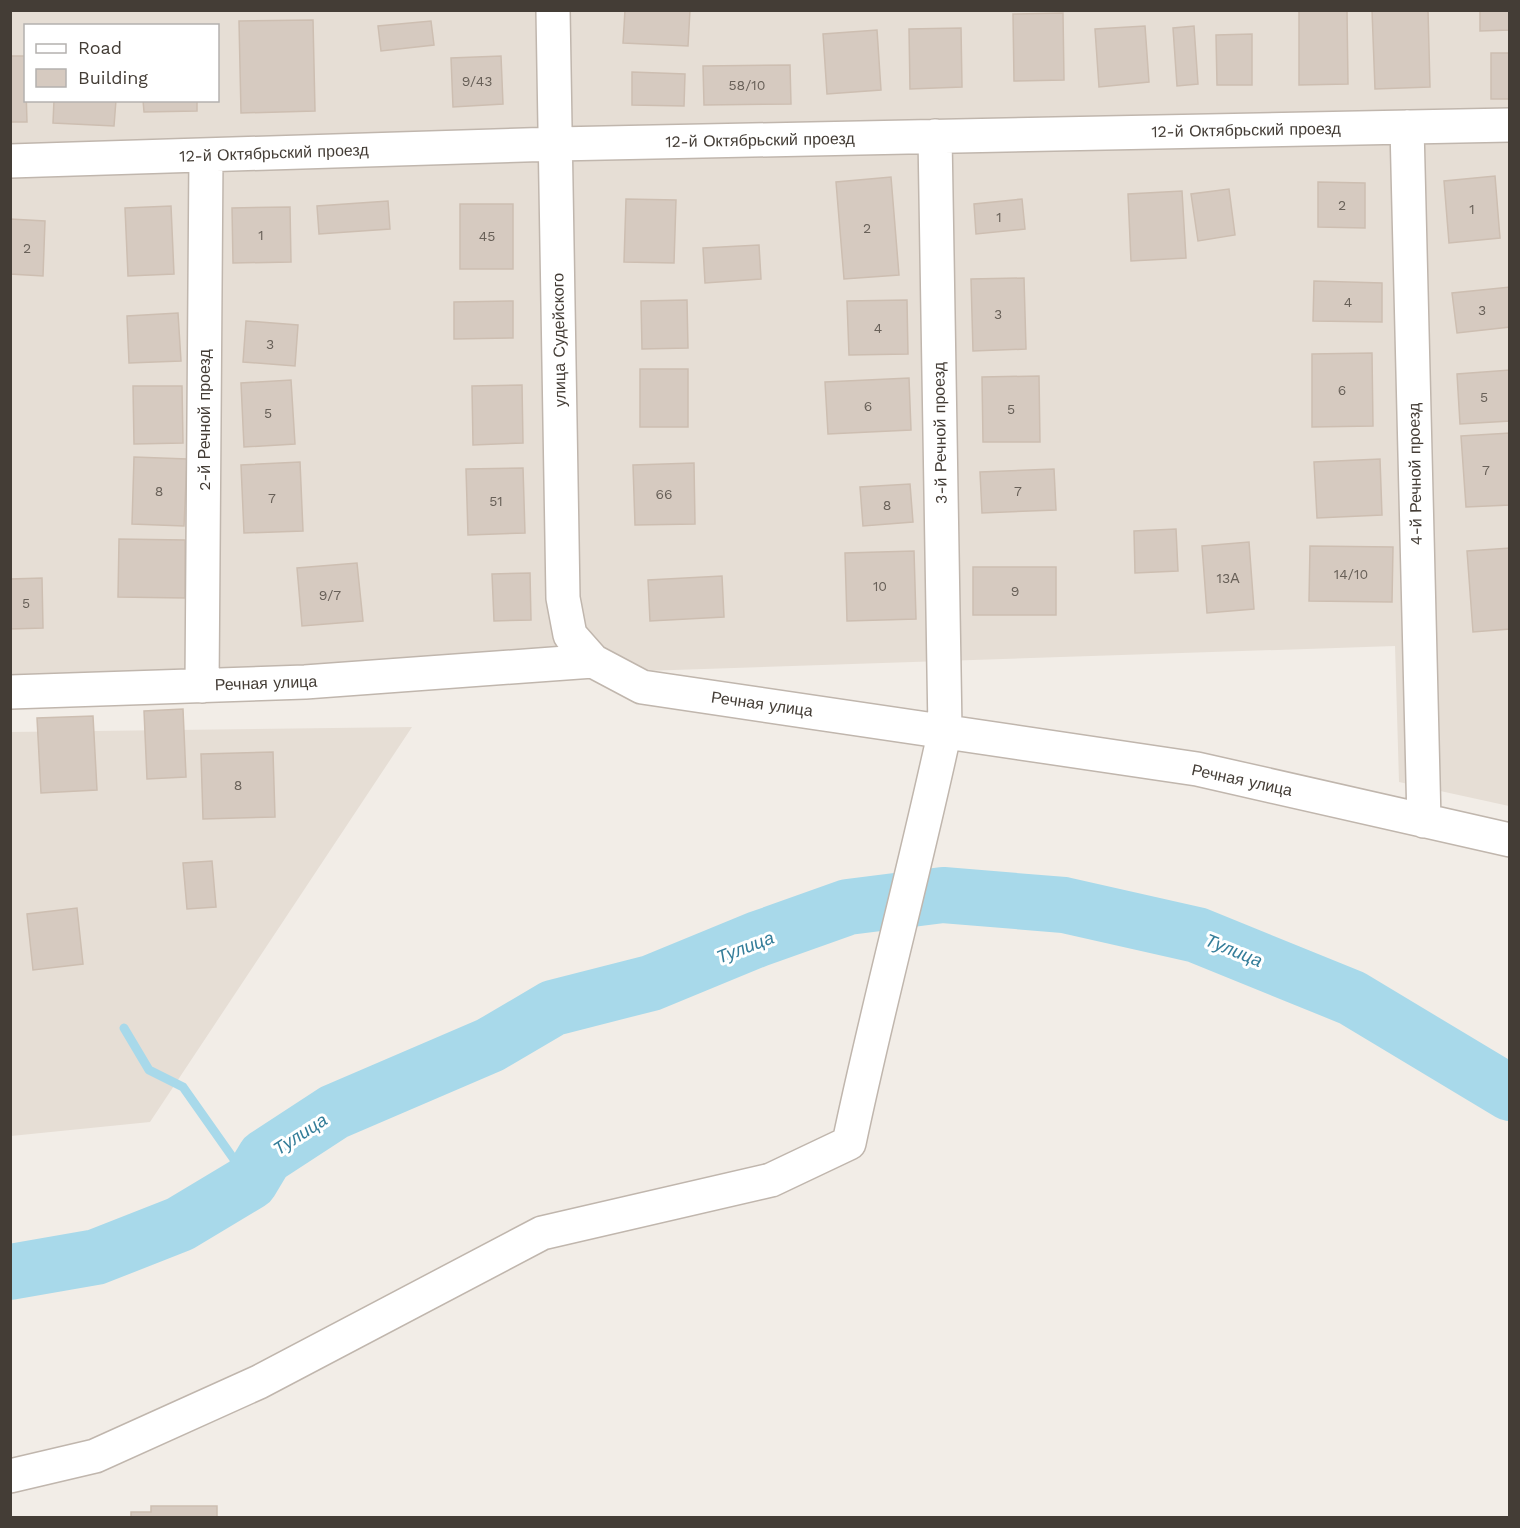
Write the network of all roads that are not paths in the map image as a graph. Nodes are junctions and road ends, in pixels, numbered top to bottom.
1 (553, 10) edge
2 (1509, 125) edge
3 (1407, 127) junction
4 (935, 136) junction
5 (556, 144) junction
6 (206, 155) junction
7 (10, 161) edge
8 (593, 661) junction
9 (202, 686) junction
10 (10, 692) edge
11 (945, 730) junction
12 (1424, 821) junction
13 (1509, 840) edge
14 (10, 1476) edge

1 - 5 street, улица Судейского
2 - 3 street, 12-й Октябрьский проезд
3 - 4 street, 12-й Октябрьский проезд
3 - 12 street, 4-й Речной проезд
4 - 5 street, 12-й Октябрьский проезд
4 - 11 street, 3-й Речной проезд
5 - 6 street, 12-й Октябрьский проезд
5 - 8 street, улица Судейского
6 - 7 street, 12-й Октябрьский проезд
6 - 9 street, 2-й Речной проезд
8 - 9 street, Речная улица
8 - 11 street, Речная улица
9 - 10 street, Речная улица
11 - 12 street, Речная улица
11 - 14 street, 3-й Речной проезд
12 - 13 street, Речная улица

